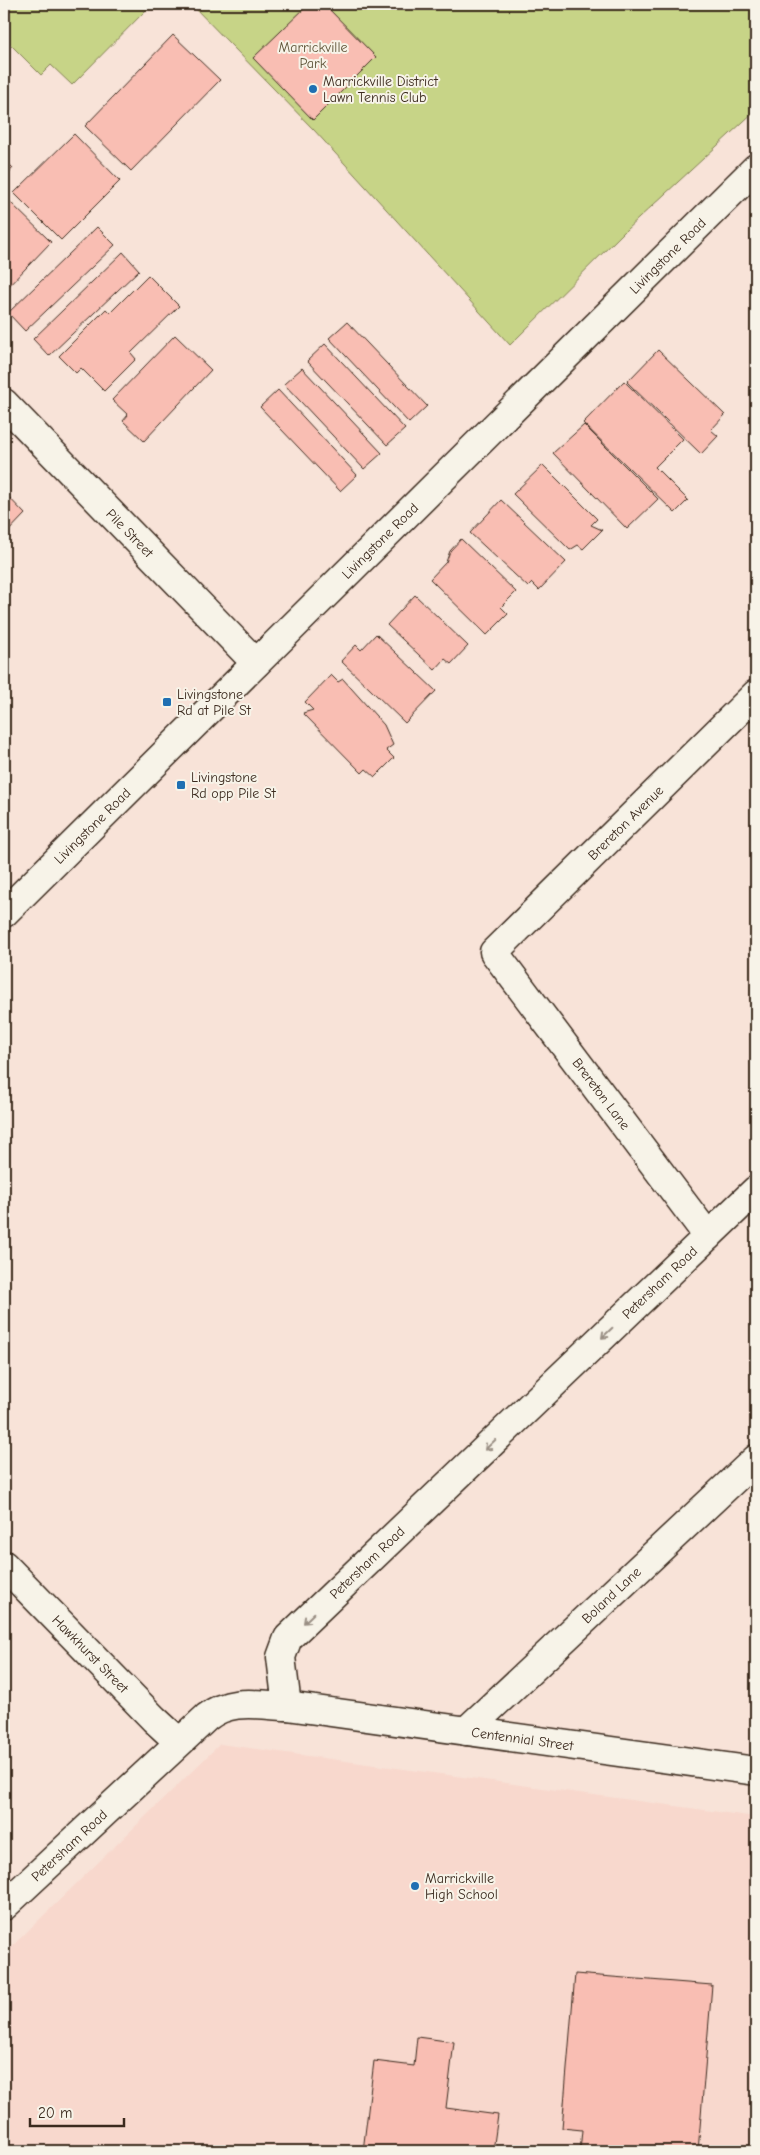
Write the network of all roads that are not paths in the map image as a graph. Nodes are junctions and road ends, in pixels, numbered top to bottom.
1 (756, 168) edge
2 (4, 403) edge
3 (256, 663) junction
4 (756, 694) edge
5 (4, 913) edge
6 (494, 952) joint
7 (756, 1190) edge
8 (708, 1236) junction
9 (756, 1459) edge
10 (4, 1565) edge
11 (287, 1706) junction
12 (466, 1731) junction
13 (180, 1742) junction
14 (756, 1770) edge
15 (4, 1906) edge

1 - 3 street, Livingstone Road
2 - 3 street, Pile Street
3 - 5 street, Livingstone Road
4 - 6 street, Brereton Avenue
6 - 8 street, Brereton Lane
7 - 8 street, Petersham Road
8 -> 11 street, Petersham Road
9 - 12 street, Boland Lane
10 - 13 street, Hawkhurst Street
11 - 12 street, Centennial Street
11 - 13 street, Petersham Road
12 - 14 street, Centennial Street
13 - 15 street, Petersham Road

